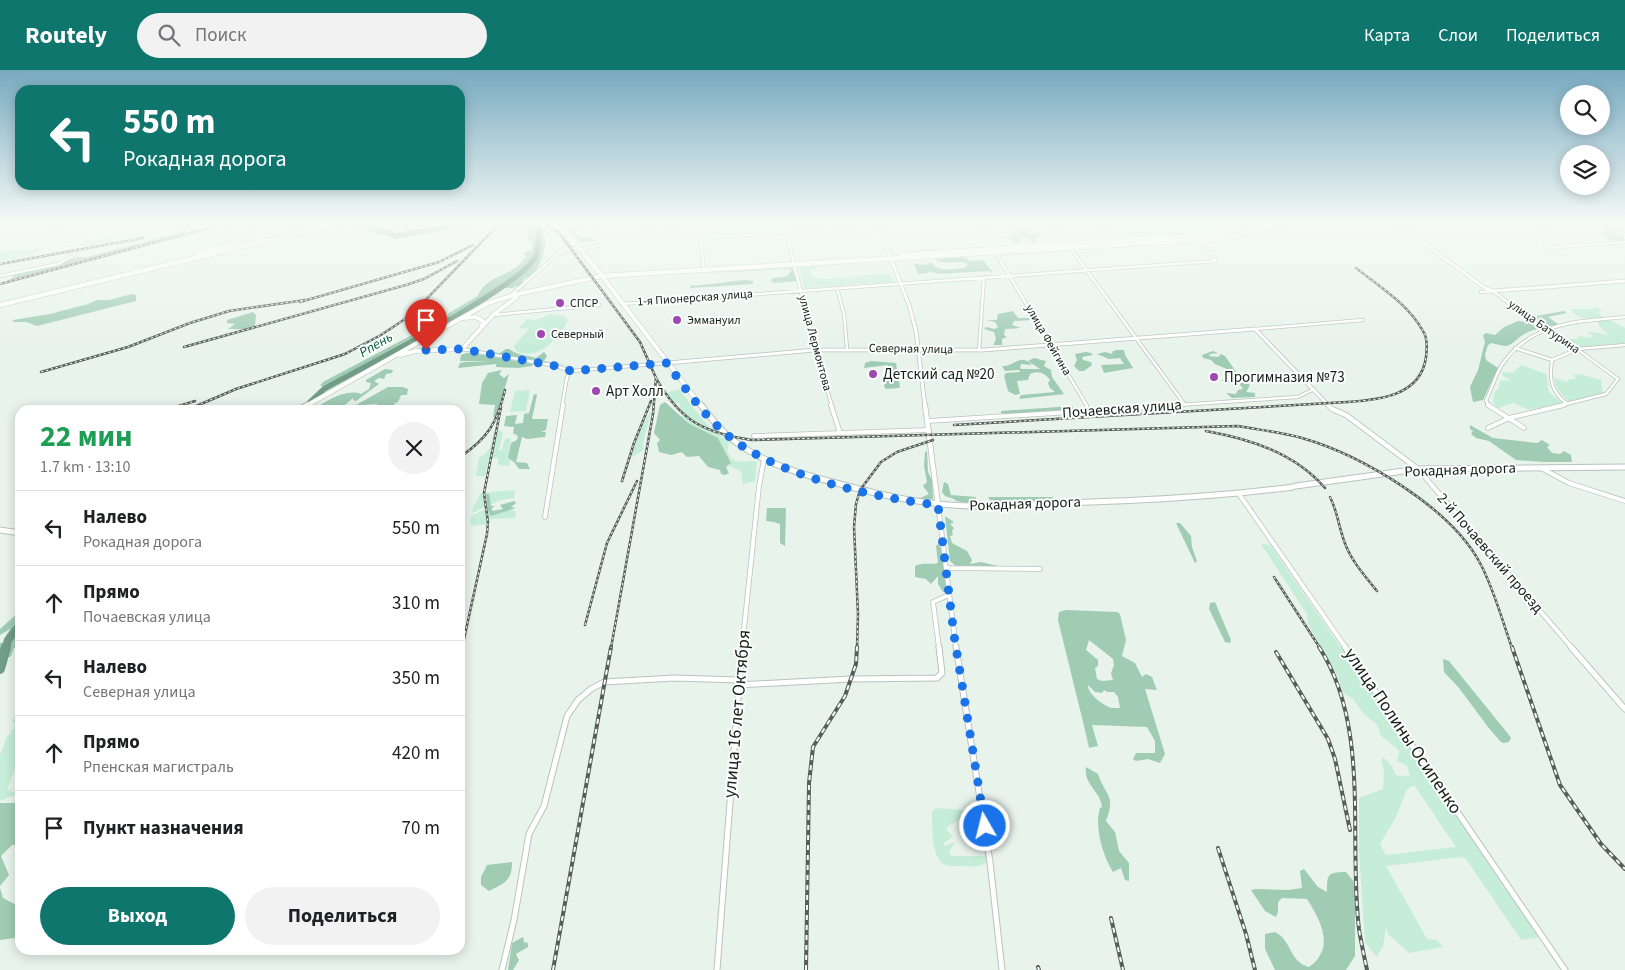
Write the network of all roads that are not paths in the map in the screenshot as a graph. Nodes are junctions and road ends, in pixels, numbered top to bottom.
1 (53, 265) edge
2 (167, 265) edge
3 (547, 265) edge
4 (593, 265) edge
5 (704, 265) edge
6 (776, 265) edge
7 (794, 265) edge
8 (894, 265) edge
9 (1003, 265) edge
10 (1082, 265) edge
11 (1158, 265) edge
12 (1454, 265) edge
13 (704, 269) junction
14 (1086, 270) junction
15 (1009, 275) junction
16 (0, 276) edge
17 (602, 276) junction
18 (984, 277) junction
19 (1625, 281) edge
20 (900, 283) junction
21 (837, 288) junction
22 (801, 291) junction
23 (1493, 291) junction
24 (531, 292) junction
25 (1482, 292) dead end
26 (517, 293) junction
27 (622, 304) junction
28 (0, 305) edge
29 (600, 305) dead end
30 (491, 315) junction
31 (1625, 317) edge
32 (458, 319) junction
33 (1362, 320) dead end
34 (482, 326) junction
35 (1256, 329) junction
36 (1547, 329) junction
37 (1136, 338) junction
38 (422, 339) junction
39 (1050, 344) junction
40 (1625, 345) edge
41 (847, 348) junction
42 (1515, 348) junction
43 (462, 349) junction
44 (919, 349) junction
45 (1576, 349) junction
46 (430, 350) junction
47 (815, 350) junction
48 (979, 350) junction
49 (387, 360) junction
50 (1552, 360) junction
51 (667, 363) junction
52 (571, 371) junction
53 (1314, 389) junction
54 (1567, 404) junction
55 (307, 405) edge
56 (1185, 405) junction
57 (1087, 406) dead end
58 (1509, 418) junction
59 (928, 421) junction
60 (1488, 428) dead end
61 (1524, 428) dead end
62 (929, 430) junction
63 (840, 433) junction
64 (754, 436) dead end
65 (764, 459) junction
66 (1625, 467) edge
67 (1540, 468) junction
68 (1418, 469) junction
69 (1240, 494) junction
70 (1625, 501) edge
71 (938, 505) junction
72 (545, 516) dead end
73 (0, 530) edge
74 (15, 532) edge
75 (947, 568) junction
76 (1040, 570) dead end
77 (949, 595) junction
78 (739, 682) junction
79 (1625, 709) edge
80 (502, 970) edge
81 (717, 970) edge
82 (1002, 970) edge
83 (1565, 970) edge

1 - 16 street
2 - 28 main road
3 - 26 street
4 - 17 main road
5 - 13 street
6 - 13 main road
7 - 22 street, улица Лермонтова
8 - 20 street
9 - 15 street, улица Фейгина
10 - 14 street
11 - 14 street, 1-я Пионерская улица
12 - 23 street, улица Батурина
13 - 17 main road
14 - 15 street, 1-я Пионерская улица
14 - 37 street
15 - 18 street, 1-я Пионерская улица
15 - 39 street, улица Фейгина
17 - 24 main road
17 - 27 main road
18 - 20 street, 1-я Пионерская улица
18 - 48 street
19 - 23 street
20 - 21 street, 1-я Пионерская улица
20 - 44 street
21 - 22 street, 1-я Пионерская улица
21 - 41 street
22 - 27 street, 1-я Пионерская улица
22 - 47 street, улица Лермонтова
23 - 25 street
23 - 36 street, улица Батурина
24 - 26 main road
24 - 30 main road
26 - 32 main road
27 - 51 main road
29 - 30 street
30 - 34 main road
31 - 36 street
32 - 34 main road
32 - 38 main road
33 - 35 street, Северная улица
34 - 43 main road
35 - 37 street, Северная улица
35 - 53 street, 2-й Почаевский проезд
36 - 42 street
36 - 45 street, улица Батурина
37 - 39 street, Северная улица
37 - 56 street
38 - 46 main road
38 - 49 main road
39 - 48 street, Северная улица
39 - 57 street, улица Фейгина
40 - 45 street
41 - 44 street, Северная улица
41 - 47 street, Северная улица
42 - 50 street
42 - 58 street
43 - 46 main road
43 - 52 street, Северная улица
44 - 48 street, Северная улица
44 - 59 street
45 - 50 street
45 - 54 street, улица Батурина
46 - 49 main road
47 - 51 street, Северная улица
47 - 63 street, улица Лермонтова
49 - 55 main road
50 - 54 street
51 - 52 street, Северная улица
51 - 65 main road
52 - 72 street
53 - 56 street, Почаевская улица
53 - 68 street, 2-й Почаевский проезд
54 - 58 street
56 - 59 street, Почаевская улица
58 - 60 street
58 - 61 street
59 - 62 street
62 - 63 street
62 - 71 street
63 - 64 street
65 - 71 main road, Рокадная дорога
65 - 78 street, улица 16 лет Октября
66 - 67 main road, Рокадная дорога
67 - 68 main road, Рокадная дорога
67 - 70 street
68 - 69 main road, Рокадная дорога
68 - 79 street, 2-й Почаевский проезд
69 - 71 main road, Рокадная дорога
69 - 83 street, улица Полины Осипенко
71 - 75 street
73 - 74 main road
75 - 76 street
75 - 77 street
77 - 78 street
77 - 82 street
78 - 80 street
78 - 81 street, улица 16 лет Октября

